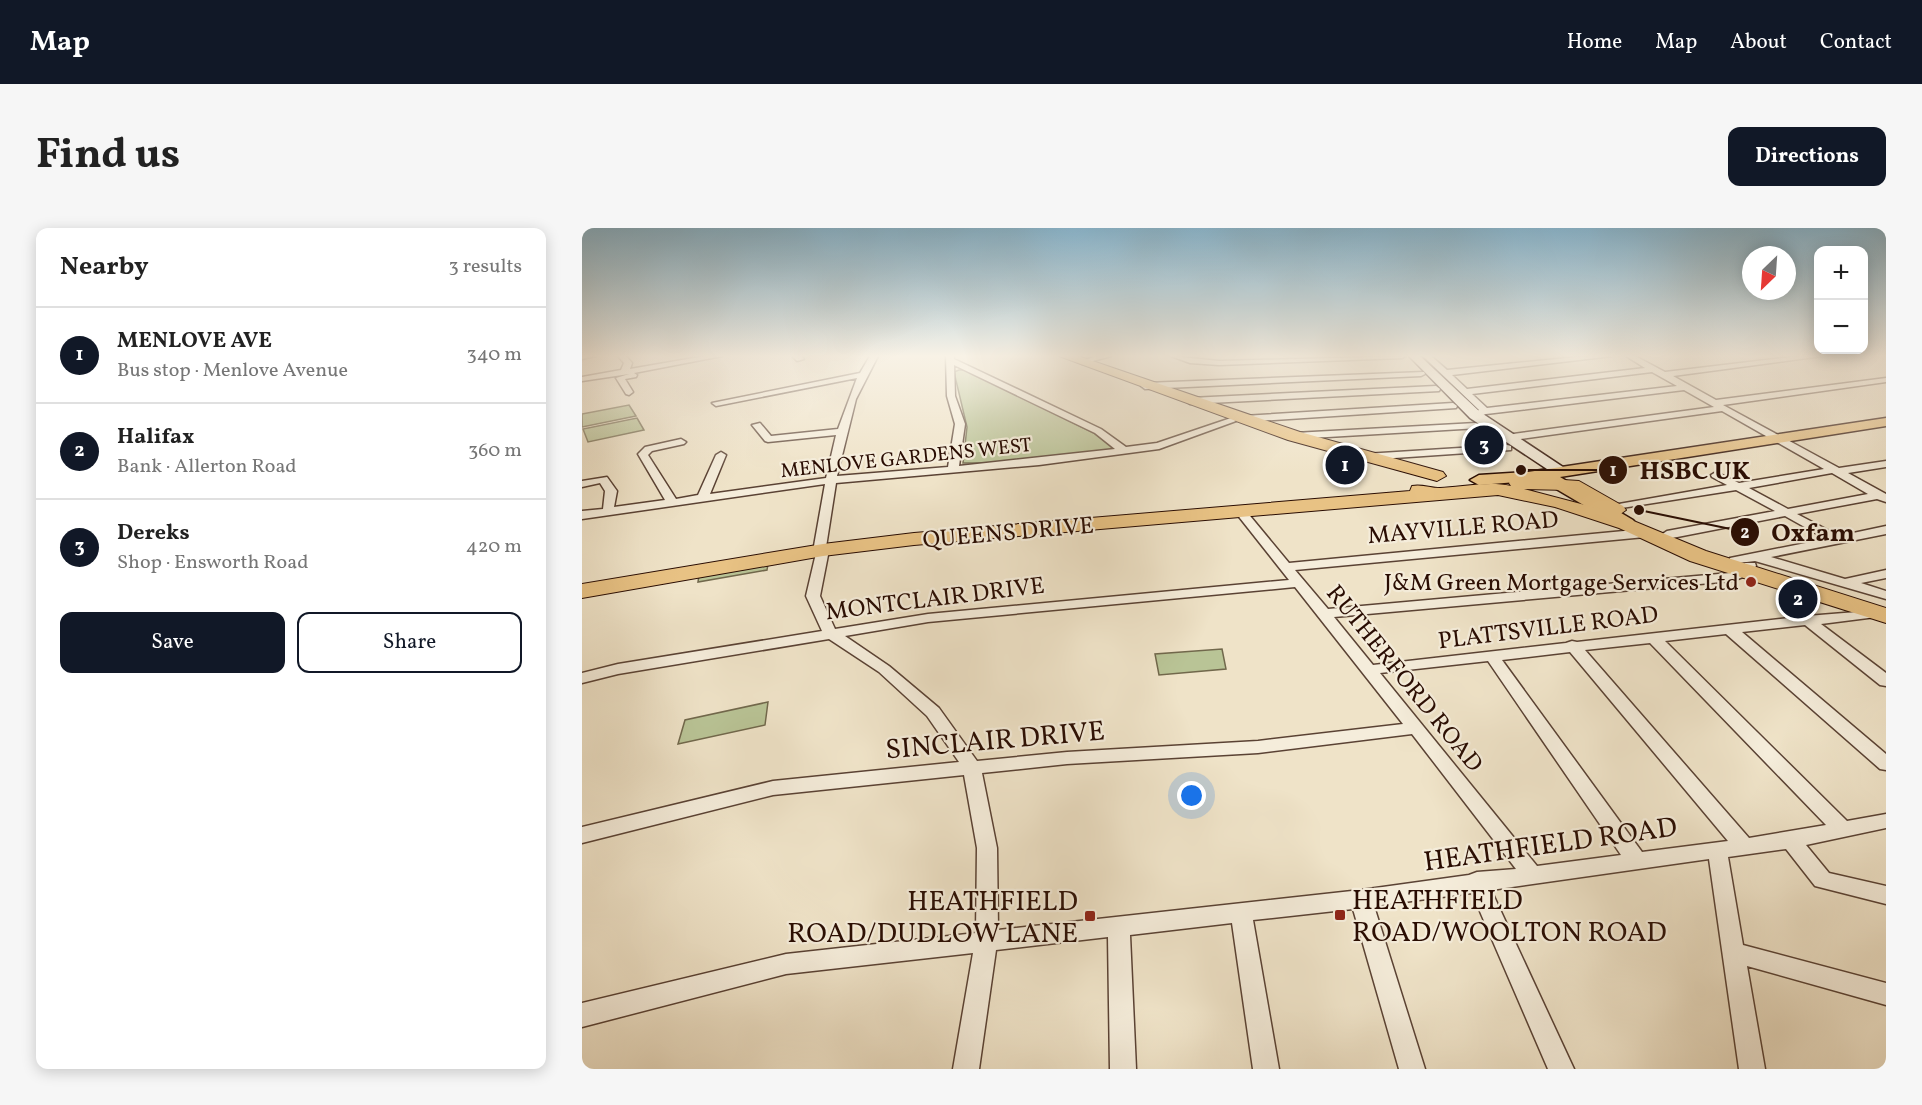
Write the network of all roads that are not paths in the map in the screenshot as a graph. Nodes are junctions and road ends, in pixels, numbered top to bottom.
1 (756, 395) edge
2 (854, 395) edge
3 (951, 395) edge
4 (1026, 395) edge
5 (1166, 395) edge
6 (1173, 395) edge
7 (1308, 395) edge
8 (1442, 395) edge
9 (1455, 395) edge
10 (1466, 395) edge
11 (1629, 395) edge
12 (1701, 395) edge
13 (1789, 395) edge
14 (1190, 401) junction
15 (716, 403) dead end
16 (1453, 406) junction
17 (1720, 406) junction
18 (1478, 417) junction
19 (1237, 420) junction
20 (1886, 422) edge
21 (757, 425) dead end
22 (843, 431) junction
23 (1293, 436) junction
24 (1778, 438) junction
25 (681, 442) dead end
26 (1509, 443) junction
27 (1124, 451) junction
28 (720, 454) dead end
29 (1365, 457) junction
30 (1886, 464) edge
31 (953, 468) junction
32 (1835, 471) junction
33 (1716, 475) dead end
34 (1564, 477) junction
35 (832, 480) junction
36 (582, 483) edge
37 (1412, 483) junction
38 (1442, 484) junction
39 (1739, 487) junction
40 (1518, 491) junction
41 (703, 497) junction
42 (1882, 497) edge
43 (672, 502) junction
44 (1785, 511) junction
45 (608, 512) junction
46 (1242, 513) junction
47 (582, 515) edge
48 (1628, 521) junction
49 (1886, 530) edge
50 (1667, 535) junction
51 (1838, 540) junction
52 (821, 548) junction
53 (1746, 564) junction
54 (1286, 567) junction
55 (1886, 574) edge
56 (1296, 583) junction
57 (1844, 583) junction
58 (582, 584) edge
59 (582, 591) edge
60 (1883, 608) edge
61 (1323, 614) junction
62 (1807, 620) junction
63 (1729, 628) junction
64 (830, 633) junction
65 (1653, 637) junction
66 (1572, 645) junction
67 (1491, 655) junction
68 (1368, 670) junction
69 (582, 678) edge
70 (1886, 681) edge
71 (1417, 728) junction
72 (1886, 764) edge
73 (972, 767) junction
74 (1886, 821) edge
75 (1842, 828) junction
76 (582, 835) edge
77 (1791, 840) junction
78 (1743, 845) junction
79 (1717, 849) junction
80 (1636, 860) junction
81 (1532, 875) junction
82 (1477, 882) junction
83 (1886, 895) edge
84 (1361, 899) junction
85 (1241, 912) junction
86 (1119, 926) junction
87 (987, 939) junction
88 (1732, 952) junction
89 (1886, 994) edge
90 (582, 1015) edge
91 (966, 1069) edge
92 (1123, 1069) edge
93 (1266, 1069) edge
94 (1412, 1069) edge
95 (1562, 1069) edge
96 (1752, 1069) edge

1 - 15 street
2 - 22 street
3 - 31 street
4 - 27 street
5 - 19 highway
6 - 14 highway
7 - 14 street
8 - 16 main road
9 - 18 main road
10 - 18 street
11 - 18 street
12 - 17 street
13 - 17 street
14 - 19 highway
16 - 18 main road
16 - 19 street, MENLOVE GARDENS WEST
17 - 24 street
17 - 26 street
18 - 23 street
18 - 26 main road
19 - 23 highway
19 - 27 street, MENLOVE GARDENS WEST
19 - 37 highway
20 - 24 main road, QUEENS DRIVE
21 - 22 street
22 - 35 street
23 - 29 highway
24 - 32 street
24 - 34 main road, QUEENS DRIVE
25 - 43 street
26 - 29 street
26 - 34 main road
27 - 31 street, MENLOVE GARDENS WEST
28 - 41 street
29 - 38 highway
30 - 32 street, MAYVILLE ROAD
31 - 35 street, MENLOVE GARDENS WEST
32 - 39 street, MAYVILLE ROAD
32 - 42 street
33 - 39 street
34 - 38 highway, QUEENS DRIVE
34 - 40 main road, QUEENS DRIVE
34 - 48 highway
35 - 41 street, MENLOVE GARDENS WEST
35 - 52 street
36 - 45 street
37 - 38 highway
37 - 52 highway, QUEENS DRIVE
38 - 40 highway
38 - 46 highway, QUEENS DRIVE
39 - 44 street
39 - 48 street, MAYVILLE ROAD
40 - 48 highway
41 - 43 street, MENLOVE GARDENS WEST
42 - 44 street
43 - 45 street, MENLOVE GARDENS WEST
44 - 50 street
44 - 51 street
45 - 47 street, MENLOVE GARDENS WEST
46 - 52 highway, QUEENS DRIVE
46 - 54 street, RUTHERFORD ROAD
48 - 50 highway
48 - 53 highway
48 - 54 street, MAYVILLE ROAD
49 - 51 street
50 - 53 highway
51 - 53 street
52 - 58 highway, QUEENS DRIVE
52 - 59 highway, QUEENS DRIVE
52 - 64 street
53 - 57 street
53 - 60 highway
53 - 61 street
54 - 56 street, RUTHERFORD ROAD
55 - 57 street
56 - 61 street, RUTHERFORD ROAD
56 - 64 street, MONTCLAIR DRIVE
57 - 60 street
60 - 62 street, PLATTSVILLE ROAD
61 - 68 street, RUTHERFORD ROAD
62 - 63 street, PLATTSVILLE ROAD
62 - 70 street
63 - 65 street, PLATTSVILLE ROAD
63 - 72 street
64 - 69 street, MONTCLAIR DRIVE
64 - 73 street
65 - 66 street, PLATTSVILLE ROAD
65 - 75 street
66 - 67 street, PLATTSVILLE ROAD
66 - 78 street
67 - 68 street, PLATTSVILLE ROAD
67 - 80 street
68 - 71 street, RUTHERFORD ROAD
71 - 73 street, SINCLAIR DRIVE
71 - 81 street, RUTHERFORD ROAD
73 - 76 street, SINCLAIR DRIVE
73 - 87 street
74 - 75 street, HEATHFIELD ROAD
75 - 77 street, HEATHFIELD ROAD
77 - 78 street, HEATHFIELD ROAD
77 - 83 street
78 - 79 street, HEATHFIELD ROAD
79 - 80 street, HEATHFIELD ROAD
79 - 88 street
80 - 81 street, HEATHFIELD ROAD
81 - 82 street, HEATHFIELD ROAD
82 - 84 street, HEATHFIELD ROAD
82 - 95 street
84 - 85 street, HEATHFIELD ROAD
84 - 94 street
85 - 86 street, HEATHFIELD ROAD
85 - 93 street
86 - 87 street, HEATHFIELD ROAD
86 - 92 street
87 - 90 street, HEATHFIELD ROAD
87 - 91 street
88 - 89 street
88 - 96 street

